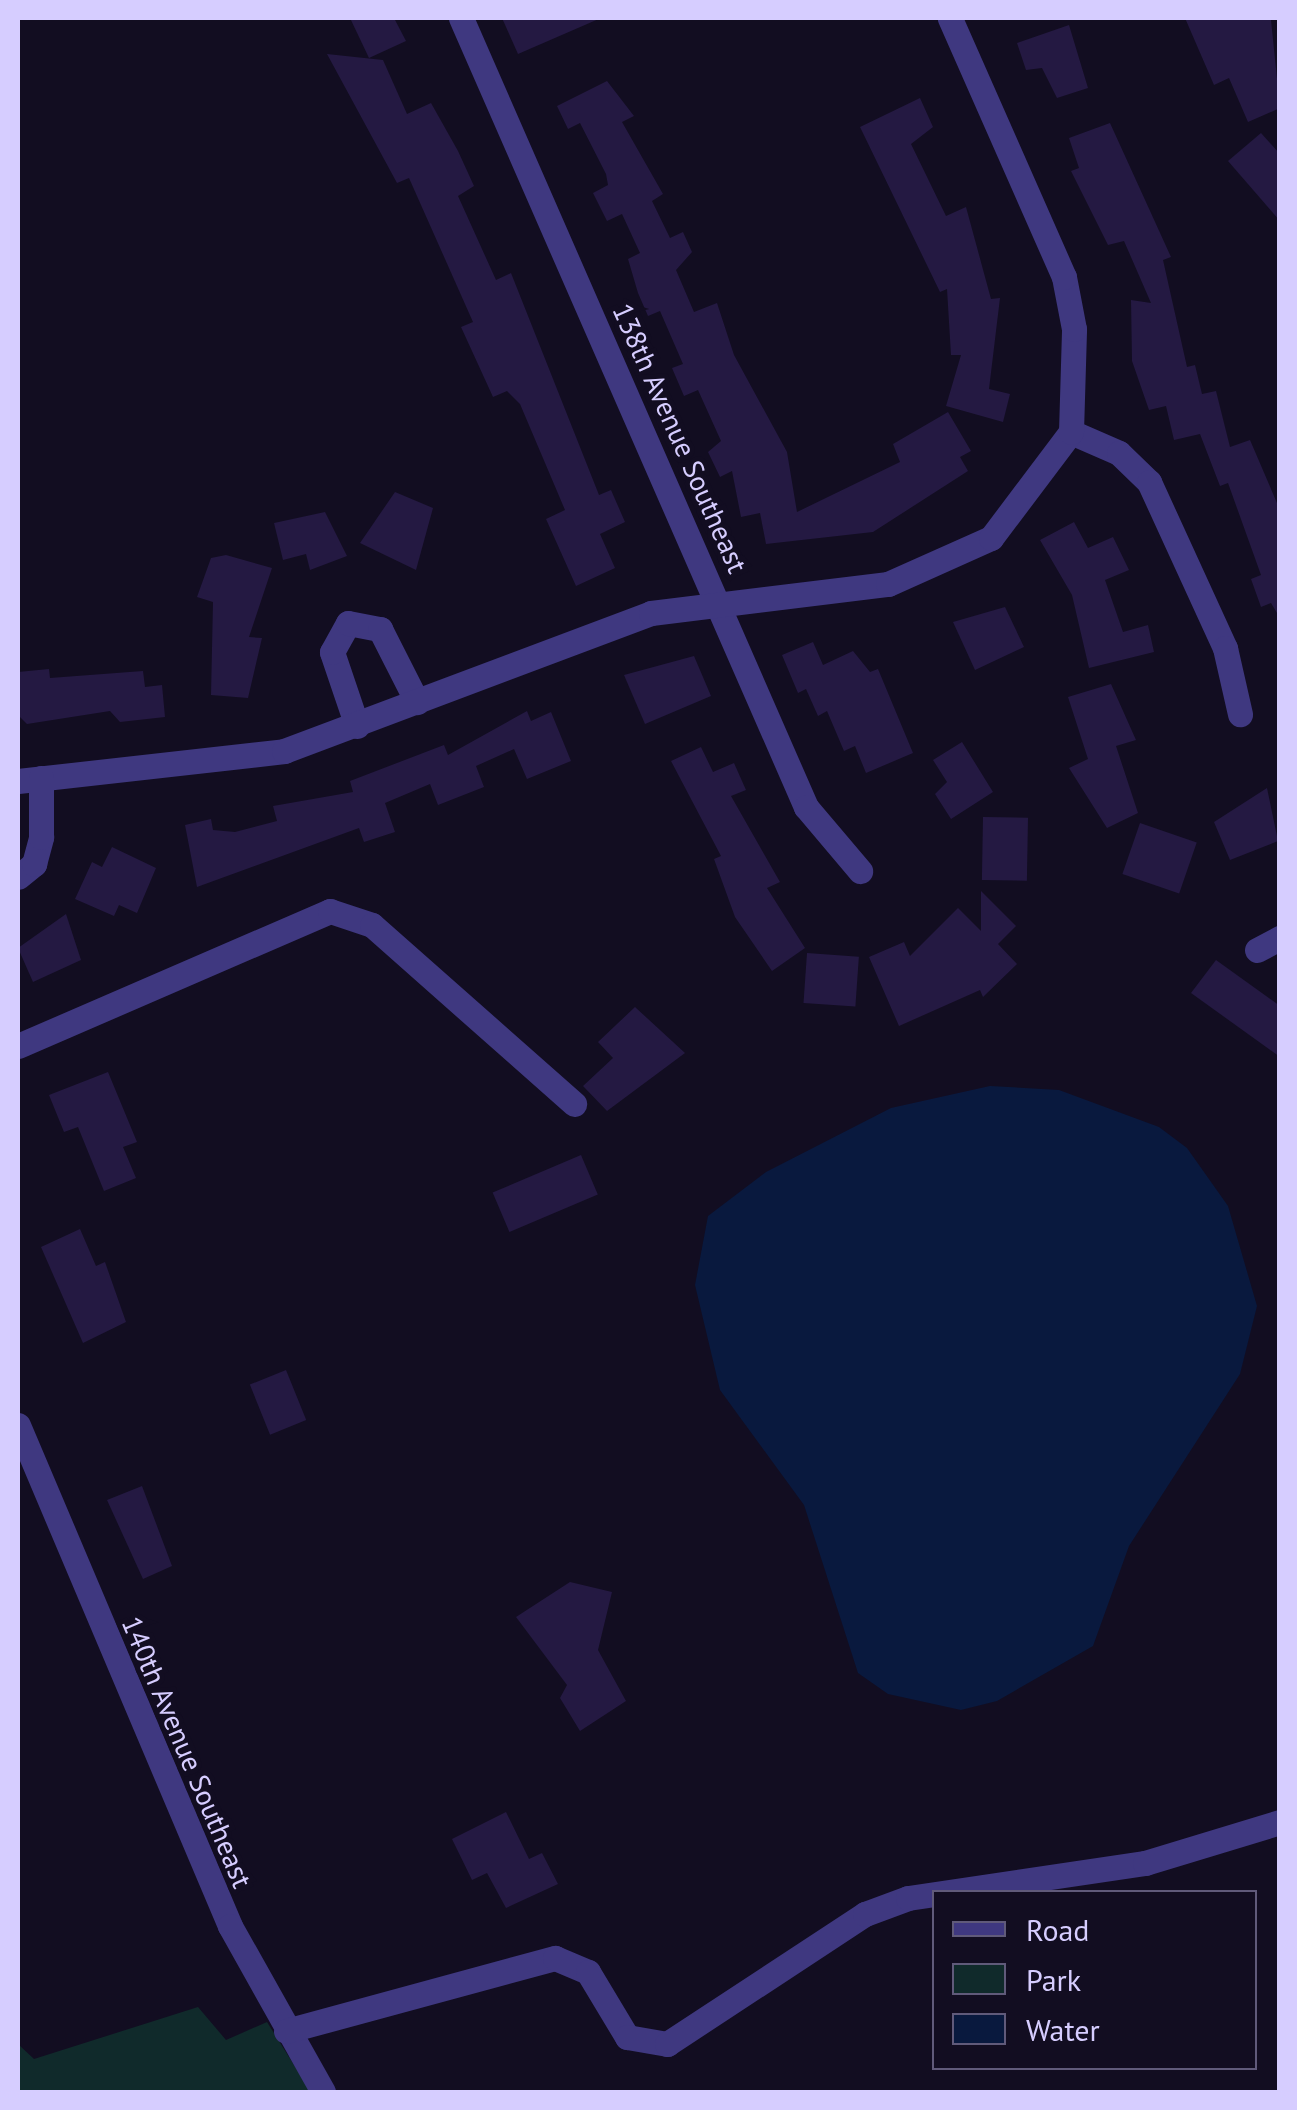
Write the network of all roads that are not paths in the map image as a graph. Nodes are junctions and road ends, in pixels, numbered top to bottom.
1 (461, 18) edge
2 (950, 18) edge
3 (1070, 432) junction
4 (718, 600) junction
5 (418, 702) junction
6 (1240, 714) dead end
7 (358, 726) junction
8 (29, 779) edge
9 (860, 871) dead end
10 (18, 877) edge
11 (18, 1046) edge
12 (574, 1104) dead end
13 (18, 1425) edge
14 (1280, 1822) edge
15 (962, 1890) edge
16 (932, 1894) edge
17 (286, 2032) junction
18 (323, 2092) edge

1 - 4 street, 138th Avenue Southeast
2 - 3 street
3 - 4 street
3 - 6 street
4 - 5 street
4 - 9 street, 138th Avenue Southeast
5 - 7 street
5 - 7 street
7 - 8 street
8 - 10 street
11 - 12 street
13 - 17 street, 140th Avenue Southeast
14 - 15 street
16 - 17 street
17 - 18 street, 140th Avenue Southeast

